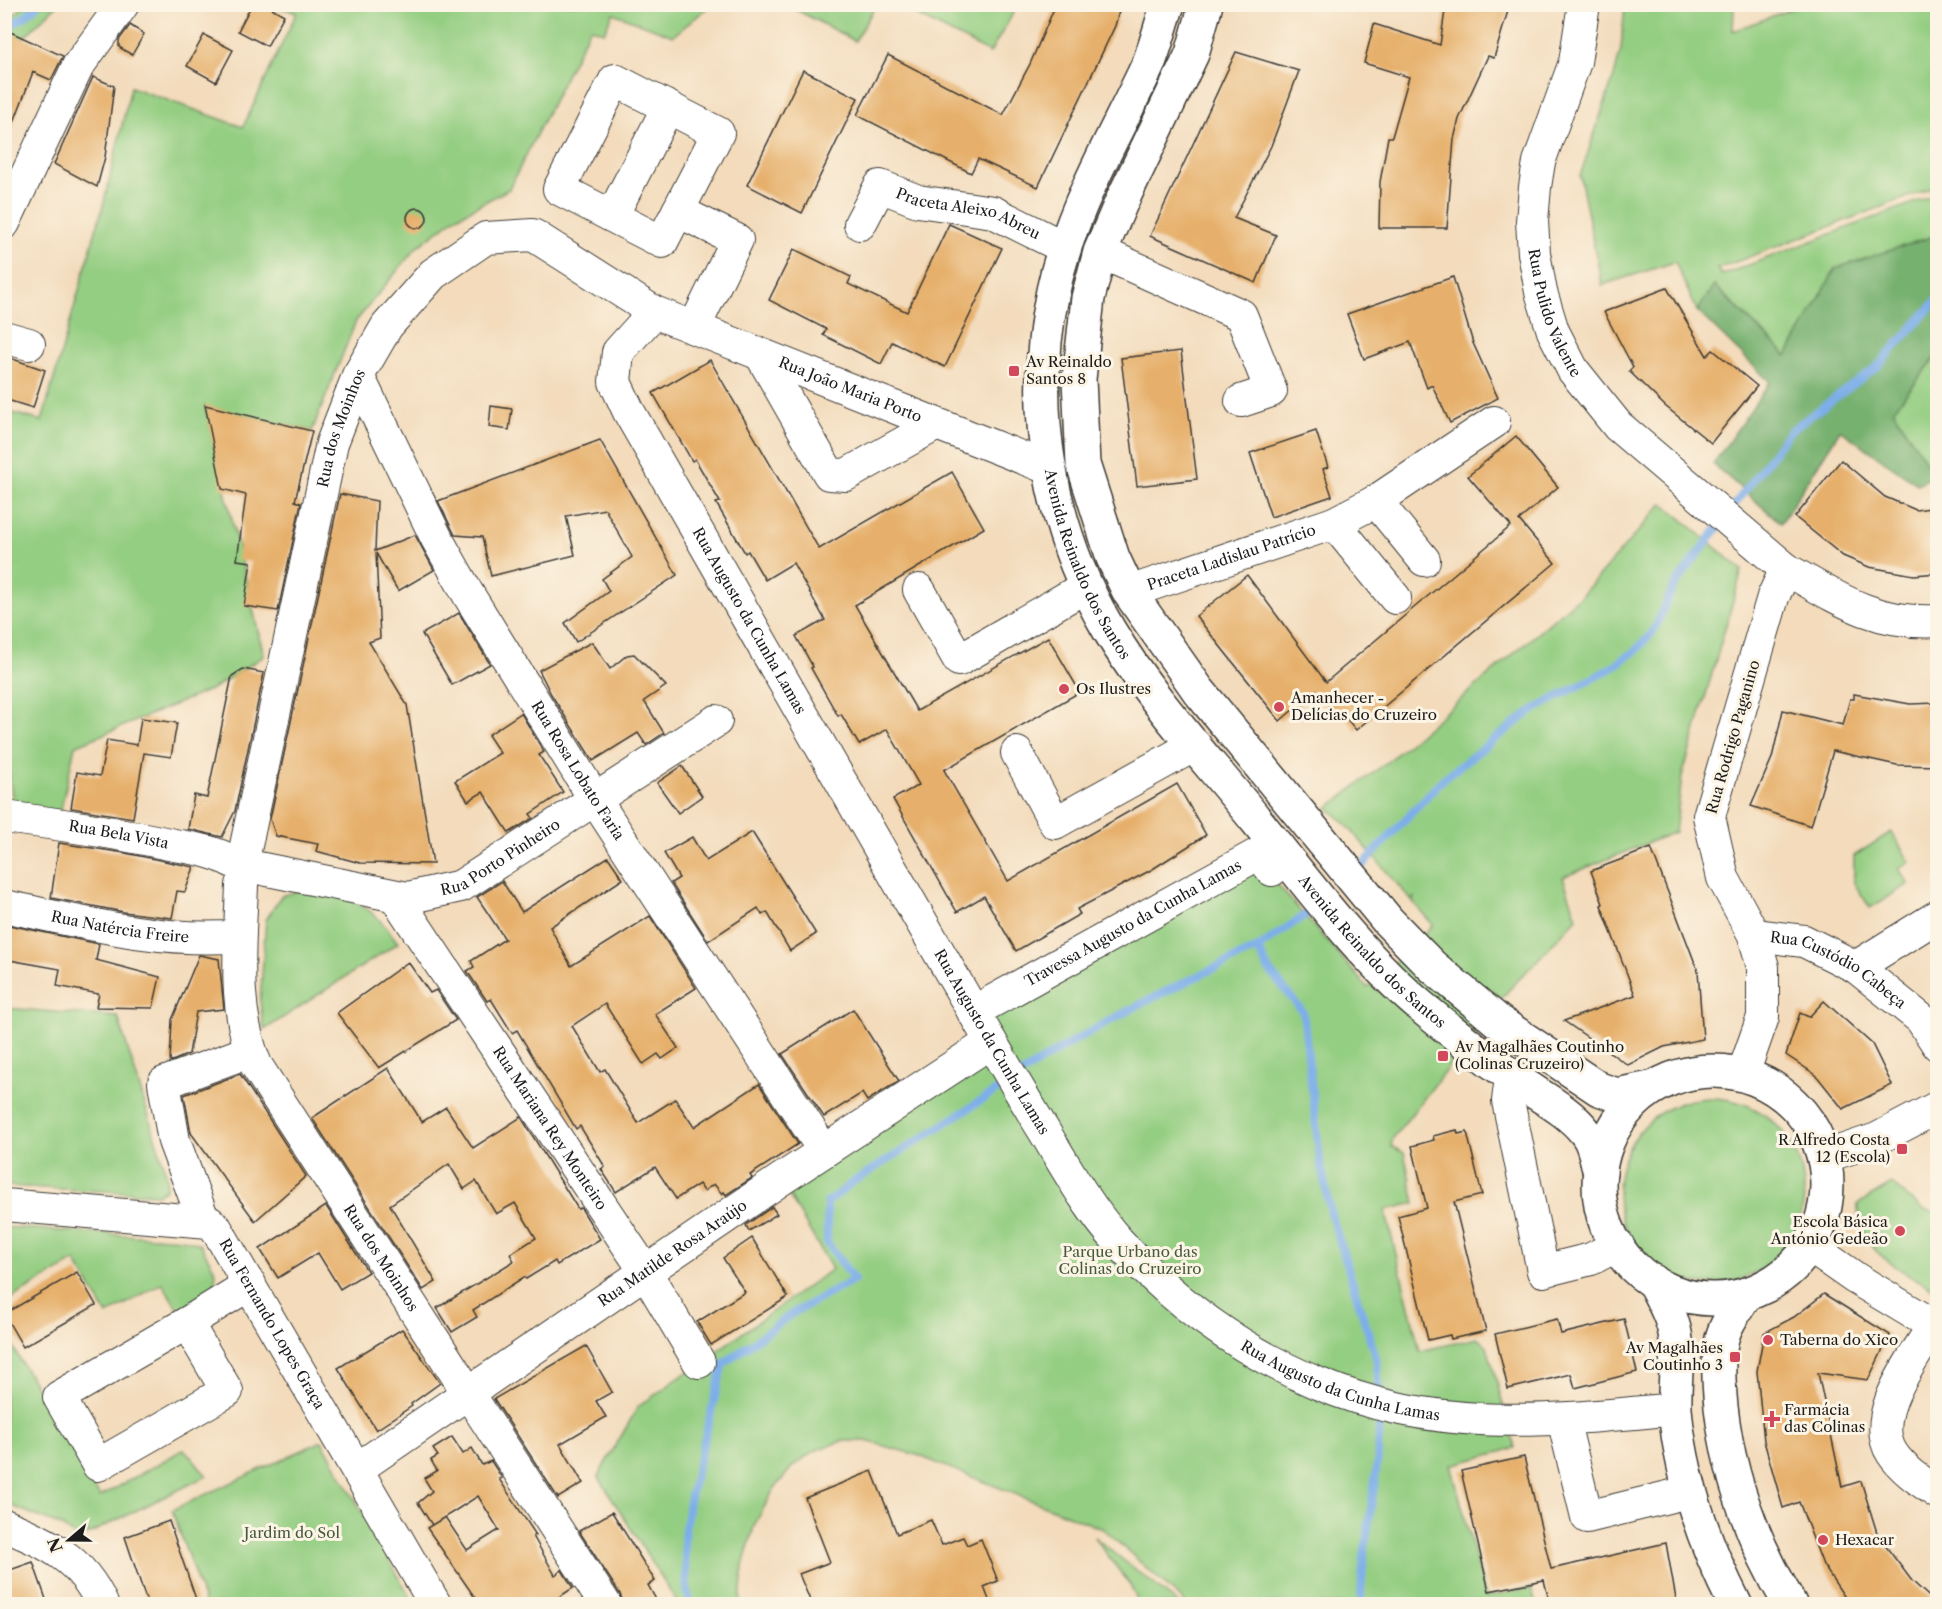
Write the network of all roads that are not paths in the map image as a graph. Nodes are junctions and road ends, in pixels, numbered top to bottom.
1 (123, 4) edge
2 (1168, 4) edge
3 (1206, 4) edge
4 (1584, 4) edge
5 (668, 107) junction
6 (678, 211) junction
7 (612, 216) junction
8 (4, 223) edge
9 (861, 224) dead end
10 (1063, 247) junction
11 (1100, 252) junction
12 (654, 312) junction
13 (693, 328) junction
14 (761, 355) junction
15 (358, 376) junction
16 (1241, 400) dead end
17 (1494, 422) dead end
18 (935, 425) junction
19 (1048, 468) junction
20 (1376, 501) junction
21 (1334, 523) junction
22 (1424, 560) dead end
23 (1786, 569) junction
24 (1085, 587) junction
25 (919, 590) dead end
26 (1129, 592) junction
27 (1395, 598) dead end
28 (1938, 621) edge
29 (716, 722) dead end
30 (1195, 745) junction
31 (1017, 753) dead end
32 (594, 798) junction
33 (4, 817) edge
34 (1289, 861) junction
35 (244, 867) junction
36 (395, 896) junction
37 (4, 906) edge
38 (1938, 916) edge
39 (1754, 935) junction
40 (239, 936) junction
41 (1856, 967) junction
42 (973, 1012) junction
43 (991, 1042) junction
44 (1938, 1045) edge
45 (250, 1051) junction
46 (1743, 1074) junction
47 (1511, 1077) junction
48 (1651, 1088) junction
49 (1938, 1107) edge
50 (824, 1150) junction
51 (1824, 1157) junction
52 (1600, 1173) junction
53 (4, 1205) edge
54 (203, 1219) junction
55 (1618, 1245) junction
56 (1809, 1246) junction
57 (645, 1271) junction
58 (1653, 1281) junction
59 (250, 1284) junction
60 (1746, 1294) junction
61 (187, 1323) junction
62 (1935, 1327) edge
63 (699, 1362) dead end
64 (470, 1394) junction
65 (1675, 1409) junction
66 (1563, 1419) junction
67 (357, 1469) junction
68 (1908, 1470) junction
69 (1688, 1492) junction
70 (1938, 1493) edge
71 (1938, 1515) edge
72 (4, 1525) edge
73 (102, 1605) edge
74 (435, 1605) edge
75 (604, 1605) edge
76 (1735, 1605) edge
77 (1790, 1605) edge

1 - 8 street
2 - 10 main road, Avenida Reinaldo dos Santos
3 - 11 main road, Avenida Reinaldo dos Santos
4 - 23 street, Rua Pulido Valente
5 - 6 street
5 - 7 street
5 - 7 street
6 - 7 street
6 - 13 street
9 - 10 street, Praceta Aleixo Abreu
10 - 19 main road, Avenida Reinaldo dos Santos
11 - 16 street
11 - 26 main road, Avenida Reinaldo dos Santos
12 - 13 street, Rua João Maria Porto
12 - 15 street, Rua dos Moinhos
12 - 42 street, Rua Augusto da Cunha Lamas
13 - 14 street, Rua João Maria Porto
14 - 18 street, Rua João Maria Porto
14 - 18 street
15 - 32 street, Rua Rosa Lobato Faria
15 - 35 street, Rua dos Moinhos
17 - 20 street, Praceta Ladislau Patrício
18 - 19 street, Rua João Maria Porto
19 - 24 main road, Avenida Reinaldo dos Santos
20 - 21 street, Praceta Ladislau Patrício
20 - 22 street
21 - 26 street, Praceta Ladislau Patrício
21 - 27 street, Praceta Ladislau Patrício
23 - 28 street
23 - 39 street, Rua Rodrigo Paganino
24 - 25 street
24 - 30 main road, Avenida Reinaldo dos Santos
26 - 48 main road, Avenida Reinaldo dos Santos
29 - 32 street, Rua Porto Pinheiro
30 - 31 street
30 - 34 main road, Avenida Reinaldo dos Santos
32 - 36 street, Rua Porto Pinheiro
32 - 50 street, Rua Rosa Lobato Faria
33 - 35 street, Rua Bela Vista
34 - 42 street, Travessa Augusto da Cunha Lamas
34 - 47 main road, Avenida Reinaldo dos Santos
35 - 36 street, Rua Porto Pinheiro
35 - 40 street, Rua dos Moinhos
36 - 57 street, Rua Mariana Rey Monteiro
37 - 40 street, Rua Natércia Freire
38 - 41 street
39 - 41 street, Rua Custódio Cabeça
39 - 46 street, Rua Rodrigo Paganino
40 - 45 street, Rua dos Moinhos
41 - 44 street, Rua Custódio Cabeça
42 - 43 street, Rua Augusto da Cunha Lamas
43 - 50 street, Rua Matilde Rosa Araújo
43 - 66 street, Rua Augusto da Cunha Lamas
45 - 54 street
45 - 64 street, Rua dos Moinhos
46 - 48 main road
46 - 51 main road
47 - 52 main road, Avenida Reinaldo dos Santos
47 - 55 street
48 - 52 main road
49 - 51 street
50 - 57 street, Rua Matilde Rosa Araújo
51 - 56 main road
52 - 55 main road
53 - 54 street
54 - 59 street, Rua Fernando Lopes Graça
55 - 58 main road
56 - 60 main road
56 - 62 street
57 - 63 street, Rua Mariana Rey Monteiro
57 - 64 street, Rua Matilde Rosa Araújo
58 - 60 main road
58 - 65 main road
59 - 61 street
59 - 67 street, Rua Fernando Lopes Graça
60 - 77 main road
61 - 61 street
62 - 68 street
64 - 67 street, Rua Matilde Rosa Araújo
64 - 75 street, Rua dos Moinhos
65 - 66 street, Rua Augusto da Cunha Lamas
65 - 69 main road
66 - 69 street
67 - 74 street, Rua Fernando Lopes Graça
68 - 70 street
68 - 71 street
69 - 76 main road
72 - 73 street

